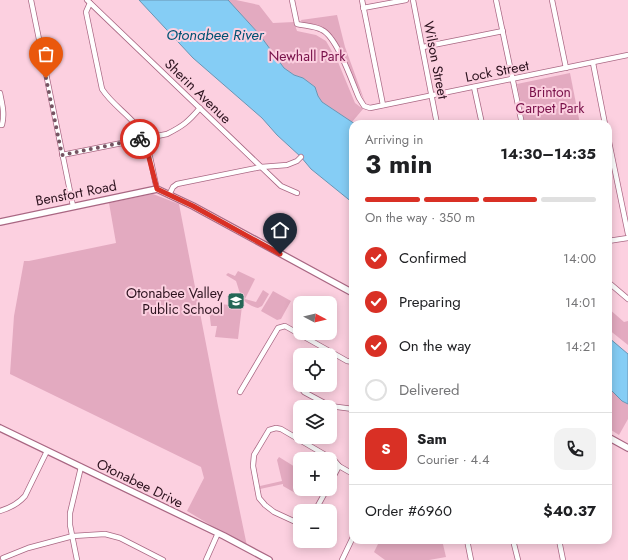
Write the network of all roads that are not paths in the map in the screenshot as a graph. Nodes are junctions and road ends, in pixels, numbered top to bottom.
1 (31, 0) edge
2 (292, 0) edge
3 (362, 0) edge
4 (406, 0) edge
5 (413, 0) edge
6 (496, 0) edge
7 (552, 0) edge
8 (88, 1) edge
9 (363, 8) junction
10 (503, 31) junction
11 (423, 48) junction
12 (628, 55) edge
13 (593, 63) junction
14 (566, 68) junction
15 (513, 79) junction
16 (474, 87) junction
17 (0, 93) edge
18 (432, 95) junction
19 (383, 105) junction
20 (200, 108) junction
21 (436, 120) edge
22 (481, 120) edge
23 (521, 120) edge
24 (604, 120) edge
25 (0, 125) edge
26 (144, 138) junction
27 (62, 155) junction
28 (612, 156) edge
29 (301, 157) dead end
30 (261, 167) junction
31 (157, 189) junction
32 (297, 194) dead end
33 (169, 195) junction
34 (73, 206) junction
35 (0, 222) edge
36 (628, 234) edge
37 (628, 238) edge
38 (612, 240) edge
39 (612, 285) edge
40 (349, 291) edge
41 (628, 299) edge
42 (322, 348) edge
43 (337, 356) edge
44 (349, 361) edge
45 (240, 392) dead end
46 (304, 392) edge
47 (349, 408) edge
48 (0, 428) edge
49 (612, 439) edge
50 (628, 448) edge
51 (47, 451) junction
52 (339, 466) junction
53 (81, 467) junction
54 (337, 470) edge
55 (349, 472) edge
56 (0, 511) edge
57 (293, 521) edge
58 (218, 533) junction
59 (73, 536) junction
60 (350, 544) edge
61 (468, 544) edge
62 (515, 544) edge
63 (560, 544) edge
64 (0, 552) edge
65 (3, 559) edge
66 (78, 560) edge
67 (164, 560) edge
68 (206, 560) edge
69 (269, 560) edge
70 (343, 560) edge
71 (471, 560) edge
72 (518, 560) edge
73 (563, 560) edge

1 - 27 street
2 - 19 street, Lock Street
3 - 9 street
4 - 9 street
5 - 11 street, Wilson Street
6 - 10 street
7 - 14 street
8 - 20 street, Sherin Avenue
8 - 26 street
9 - 19 street
10 - 11 street
10 - 15 street
11 - 18 street, Wilson Street
12 - 13 street, Lock Street
13 - 14 street, Lock Street
13 - 24 street
14 - 15 street, Lock Street
15 - 16 street, Lock Street
15 - 23 street
16 - 18 street, Lock Street
16 - 22 street
17 - 25 street
18 - 19 street, Lock Street
18 - 21 street, Wilson Street
20 - 26 street
20 - 30 street, Sherin Avenue
26 - 27 street
26 - 31 street
27 - 34 street
28 - 36 street
29 - 30 street
30 - 32 street, Sherin Avenue
30 - 33 street
31 - 33 street
31 - 34 street, Bensfort Road
33 - 40 street
34 - 35 street, Bensfort Road
37 - 38 street
39 - 41 street
42 - 45 street
43 - 44 street
46 - 47 street
48 - 51 street, Otonabee Drive
49 - 50 street
51 - 53 street, Otonabee Drive
51 - 56 street
52 - 54 street
52 - 55 street
52 - 57 street
53 - 58 street, Otonabee Drive
53 - 59 street
58 - 68 street
58 - 69 street, Otonabee Drive
59 - 65 street
59 - 66 street
59 - 67 street
60 - 70 street
61 - 71 street
62 - 72 street
63 - 73 street
64 - 65 street

